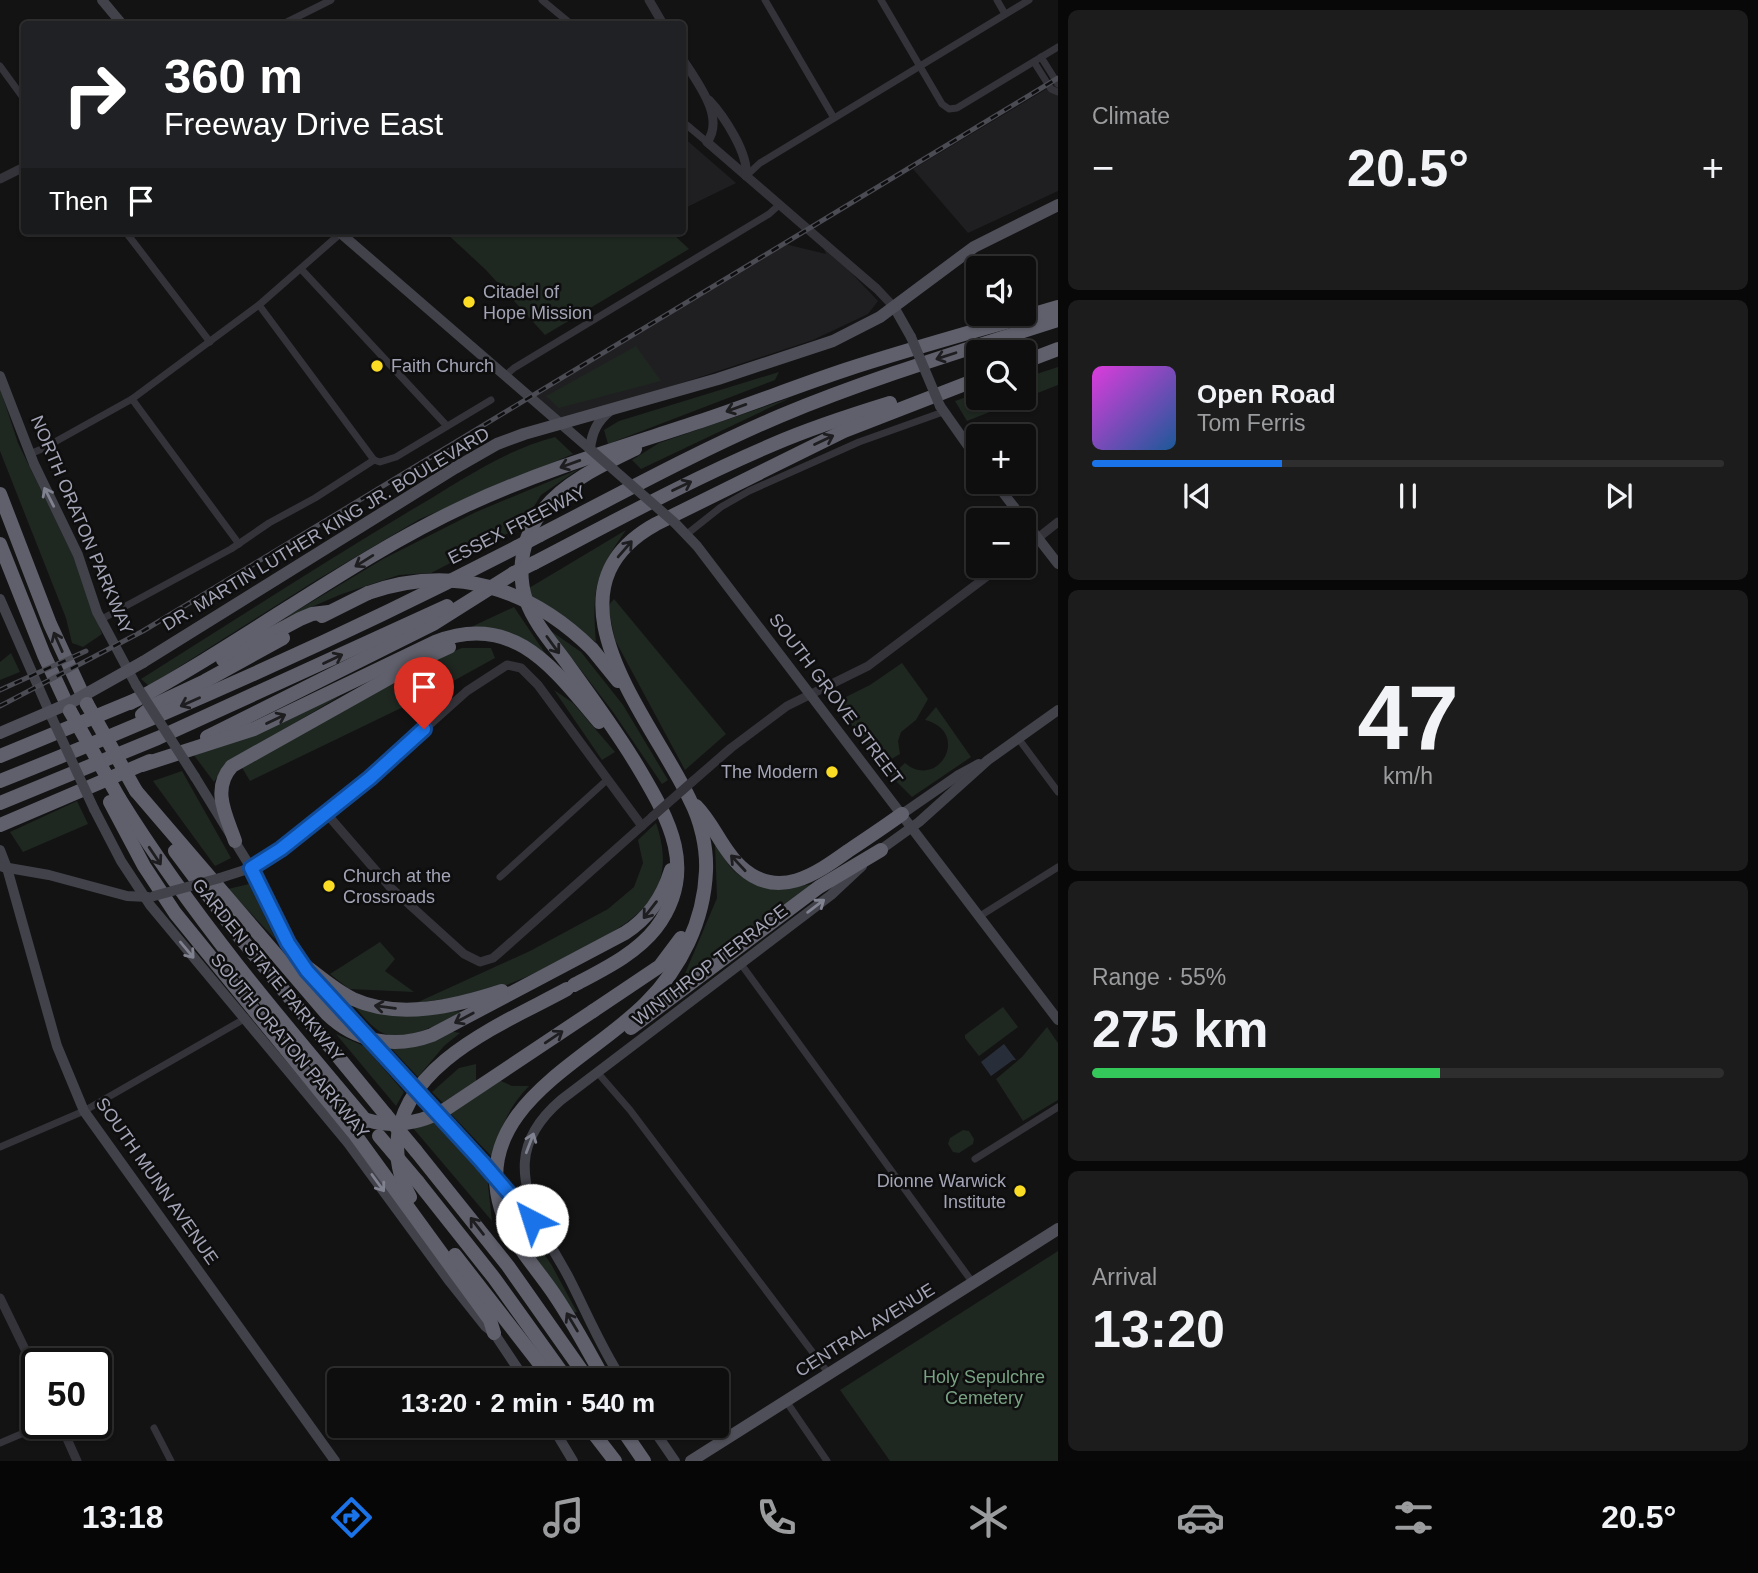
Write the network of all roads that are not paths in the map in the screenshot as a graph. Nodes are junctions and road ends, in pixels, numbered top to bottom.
1 (102, 0) edge
2 (310, 0) edge
3 (331, 0) edge
4 (542, 0) edge
5 (649, 0) edge
6 (765, 0) edge
7 (881, 0) edge
8 (997, 0) edge
9 (1029, 0) edge
10 (315, 8) junction
11 (1005, 15) junction
12 (120, 21) edge
13 (289, 21) edge
14 (567, 21) edge
15 (661, 21) edge
16 (1058, 47) edge
17 (1037, 60) junction
18 (686, 65) edge
19 (0, 66) edge
20 (920, 66) junction
21 (1058, 84) edge
22 (1058, 92) edge
23 (703, 94) junction
24 (21, 95) edge
25 (834, 118) junction
26 (686, 124) edge
27 (707, 142) junction
28 (21, 168) edge
29 (746, 176) junction
30 (0, 179) edge
31 (779, 205) junction
32 (1058, 205) edge
33 (128, 235) edge
34 (336, 235) edge
35 (342, 235) edge
36 (301, 269) junction
37 (259, 305) junction
38 (894, 307) junction
39 (1058, 307) edge
40 (1058, 320) edge
41 (210, 341) junction
42 (1058, 349) edge
43 (1036, 357) edge
44 (0, 376) edge
45 (505, 376) junction
46 (966, 381) edge
47 (966, 382) edge
48 (132, 399) junction
49 (491, 400) dead end
50 (617, 407) junction
51 (941, 409) junction
52 (704, 420) junction
53 (560, 423) junction
54 (446, 426) junction
55 (966, 443) edge
56 (590, 449) junction
57 (30, 454) junction
58 (374, 460) junction
59 (0, 494) edge
60 (1004, 494) edge
61 (1058, 523) edge
62 (687, 534) junction
63 (1038, 538) junction
64 (0, 544) edge
65 (239, 544) junction
66 (1058, 565) edge
67 (514, 573) junction
68 (985, 578) edge
69 (0, 599) edge
70 (329, 612) junction
71 (100, 620) junction
72 (555, 673) junction
73 (810, 693) junction
74 (130, 703) junction
75 (637, 708) junction
76 (1058, 710) edge
77 (122, 732) junction
78 (0, 733) edge
79 (1018, 738) junction
80 (0, 755) edge
81 (988, 760) junction
82 (142, 765) junction
83 (640, 772) junction
84 (608, 779) junction
85 (0, 781) edge
86 (136, 791) junction
87 (1058, 792) edge
88 (114, 800) junction
89 (691, 800) junction
90 (0, 803) edge
91 (327, 813) junction
92 (902, 814) junction
93 (5, 823) edge
94 (642, 826) junction
95 (912, 828) junction
96 (235, 841) junction
97 (676, 848) junction
98 (0, 850) edge
99 (881, 850) junction
100 (4, 867) edge
101 (1058, 867) edge
102 (251, 868) junction
103 (500, 877) dead end
104 (704, 893) junction
105 (149, 896) junction
106 (980, 916) junction
107 (300, 962) junction
108 (568, 963) junction
109 (741, 964) junction
110 (246, 1018) junction
111 (1058, 1020) edge
112 (601, 1041) junction
113 (597, 1072) junction
114 (324, 1094) junction
115 (1058, 1107) edge
116 (83, 1111) junction
117 (0, 1147) edge
118 (975, 1158) dead end
119 (1058, 1229) edge
120 (542, 1232) junction
121 (973, 1283) junction
122 (0, 1298) edge
123 (494, 1333) junction
124 (24, 1348) edge
125 (517, 1368) edge
126 (543, 1368) edge
127 (559, 1368) edge
128 (580, 1368) edge
129 (598, 1368) edge
130 (614, 1368) edge
131 (829, 1374) junction
132 (786, 1401) junction
133 (154, 1428) dead end
134 (21, 1434) edge
135 (559, 1438) edge
136 (597, 1438) edge
137 (608, 1438) edge
138 (629, 1438) edge
139 (638, 1438) edge
140 (659, 1438) edge
141 (67, 1439) edge
142 (0, 1443) edge
143 (718, 1444) junction
144 (77, 1461) edge
145 (171, 1461) edge
146 (335, 1461) edge
147 (573, 1461) edge
148 (615, 1461) edge
149 (622, 1461) edge
150 (644, 1461) edge
151 (651, 1461) edge
152 (675, 1461) edge
153 (691, 1461) edge
154 (713, 1461) edge
155 (827, 1461) edge

1 - 12 main road
2 - 10 street
3 - 10 street
4 - 14 street
5 - 15 street
6 - 25 street
7 - 20 street
8 - 11 street
9 - 11 street
10 - 13 street
11 - 20 street
16 - 17 street
17 - 20 street
17 - 21 street
17 - 22 street
18 - 23 street
19 - 24 street
20 - 25 street
23 - 27 street
23 - 29 street
25 - 29 street
26 - 27 street
27 - 29 street
28 - 30 street
29 - 31 street
31 - 38 street
31 - 45 street
32 - 38 main road, DR. MARTIN LUTHER KING JR. BOULEVARD
33 - 41 street
34 - 36 street
35 - 45 main road, SOUTH GROVE STREET
36 - 37 street
36 - 54 street
37 - 41 street
37 - 58 street
38 - 50 main road, DR. MARTIN LUTHER KING JR. BOULEVARD
38 - 51 main road, bridge
39 -> 52 highway
40 -> 77 highway, ESSEX FREEWAY, bridge
41 - 48 street
42 - 43 highway
44 - 57 main road, NORTH ORATON PARKWAY
45 - 53 main road, SOUTH GROVE STREET
67 -> 46 highway, bridge
75 -> 47 highway
48 - 57 street
48 - 65 street
49 - 54 street
50 - 53 main road, DR. MARTIN LUTHER KING JR. BOULEVARD
50 - 56 main road
51 - 55 main road
51 - 62 street
52 -> 74 highway
52 -> 83 highway
53 - 56 main road, SOUTH GROVE STREET
53 - 78 main road, DR. MARTIN LUTHER KING JR. BOULEVARD, bridge
54 - 58 street
56 - 62 main road, SOUTH GROVE STREET, bridge
71 -> 57 main road, NORTH ORATON PARKWAY
58 - 65 street
86 -> 59 highway, GARDEN STATE PARKWAY, bridge
60 - 63 main road
61 - 63 street
62 - 73 main road, SOUTH GROVE STREET
63 - 66 main road
64 - 88 highway, bridge
65 - 71 street
67 - 82 highway
90 -> 67 highway
68 - 73 street
69 - 105 main road, SOUTH ORATON PARKWAY, bridge
70 - 74 highway
70 - 75 highway, bridge
70 - 77 highway
71 - 96 main road, NORTH ORATON PARKWAY, bridge
82 -> 72 highway
72 - 83 highway
72 - 96 highway
73 - 92 main road, SOUTH GROVE STREET
73 - 94 street, bridge
74 - 80 highway
75 - 89 highway
76 - 79 main road, WINTHROP TERRACE
77 - 85 highway, ESSEX FREEWAY
79 - 81 main road, WINTHROP TERRACE
79 - 87 street
81 - 92 main road, WINTHROP TERRACE
81 - 95 main road, WINTHROP TERRACE
82 - 93 highway
83 - 97 highway
84 - 91 street
84 - 94 street
84 - 103 street
108 -> 86 highway
128 -> 86 highway, GARDEN STATE PARKWAY, bridge
88 - 114 highway
88 -> 127 highway, GARDEN STATE PARKWAY, bridge
92 -> 89 highway
89 - 104 highway
91 - 94 street
91 - 102 street
92 - 95 main road, SOUTH GROVE STREET
95 - 99 main road, WINTHROP TERRACE
95 - 106 main road, SOUTH GROVE STREET
96 - 102 main road
97 -> 108 highway
97 - 126 highway
98 - 100 main road, SOUTH MUNN AVENUE
109 -> 99 main road, WINTHROP TERRACE
99 - 112 highway
100 - 105 main road
100 - 116 main road, SOUTH MUNN AVENUE
101 - 106 street
102 - 105 main road, bridge
102 - 107 main road
104 - 112 highway
114 -> 104 highway, bridge
105 -> 110 main road, SOUTH ORATON PARKWAY
106 - 111 main road, SOUTH GROVE STREET
108 -> 107 highway
107 - 120 main road, bridge
109 - 113 main road, WINTHROP TERRACE
109 - 121 street
110 - 116 street
110 -> 123 main road, SOUTH ORATON PARKWAY
129 -> 112 highway
120 -> 113 main road, WINTHROP TERRACE
113 - 131 street
114 - 123 highway, bridge
115 - 118 street
116 - 117 street
116 - 146 main road, SOUTH MUNN AVENUE
119 - 121 main road, CENTRAL AVENUE
120 - 130 main road
121 - 131 main road, CENTRAL AVENUE
122 - 124 street
123 - 125 main road, SOUTH ORATON PARKWAY
131 - 132 main road, CENTRAL AVENUE
132 - 143 main road, CENTRAL AVENUE
132 - 155 street
133 - 145 street
134 - 142 street
135 - 147 main road
136 - 148 highway
137 - 149 highway
138 - 150 highway
139 - 151 highway
140 - 152 main road
141 - 144 street
143 - 153 main road, CENTRAL AVENUE
143 - 154 main road

